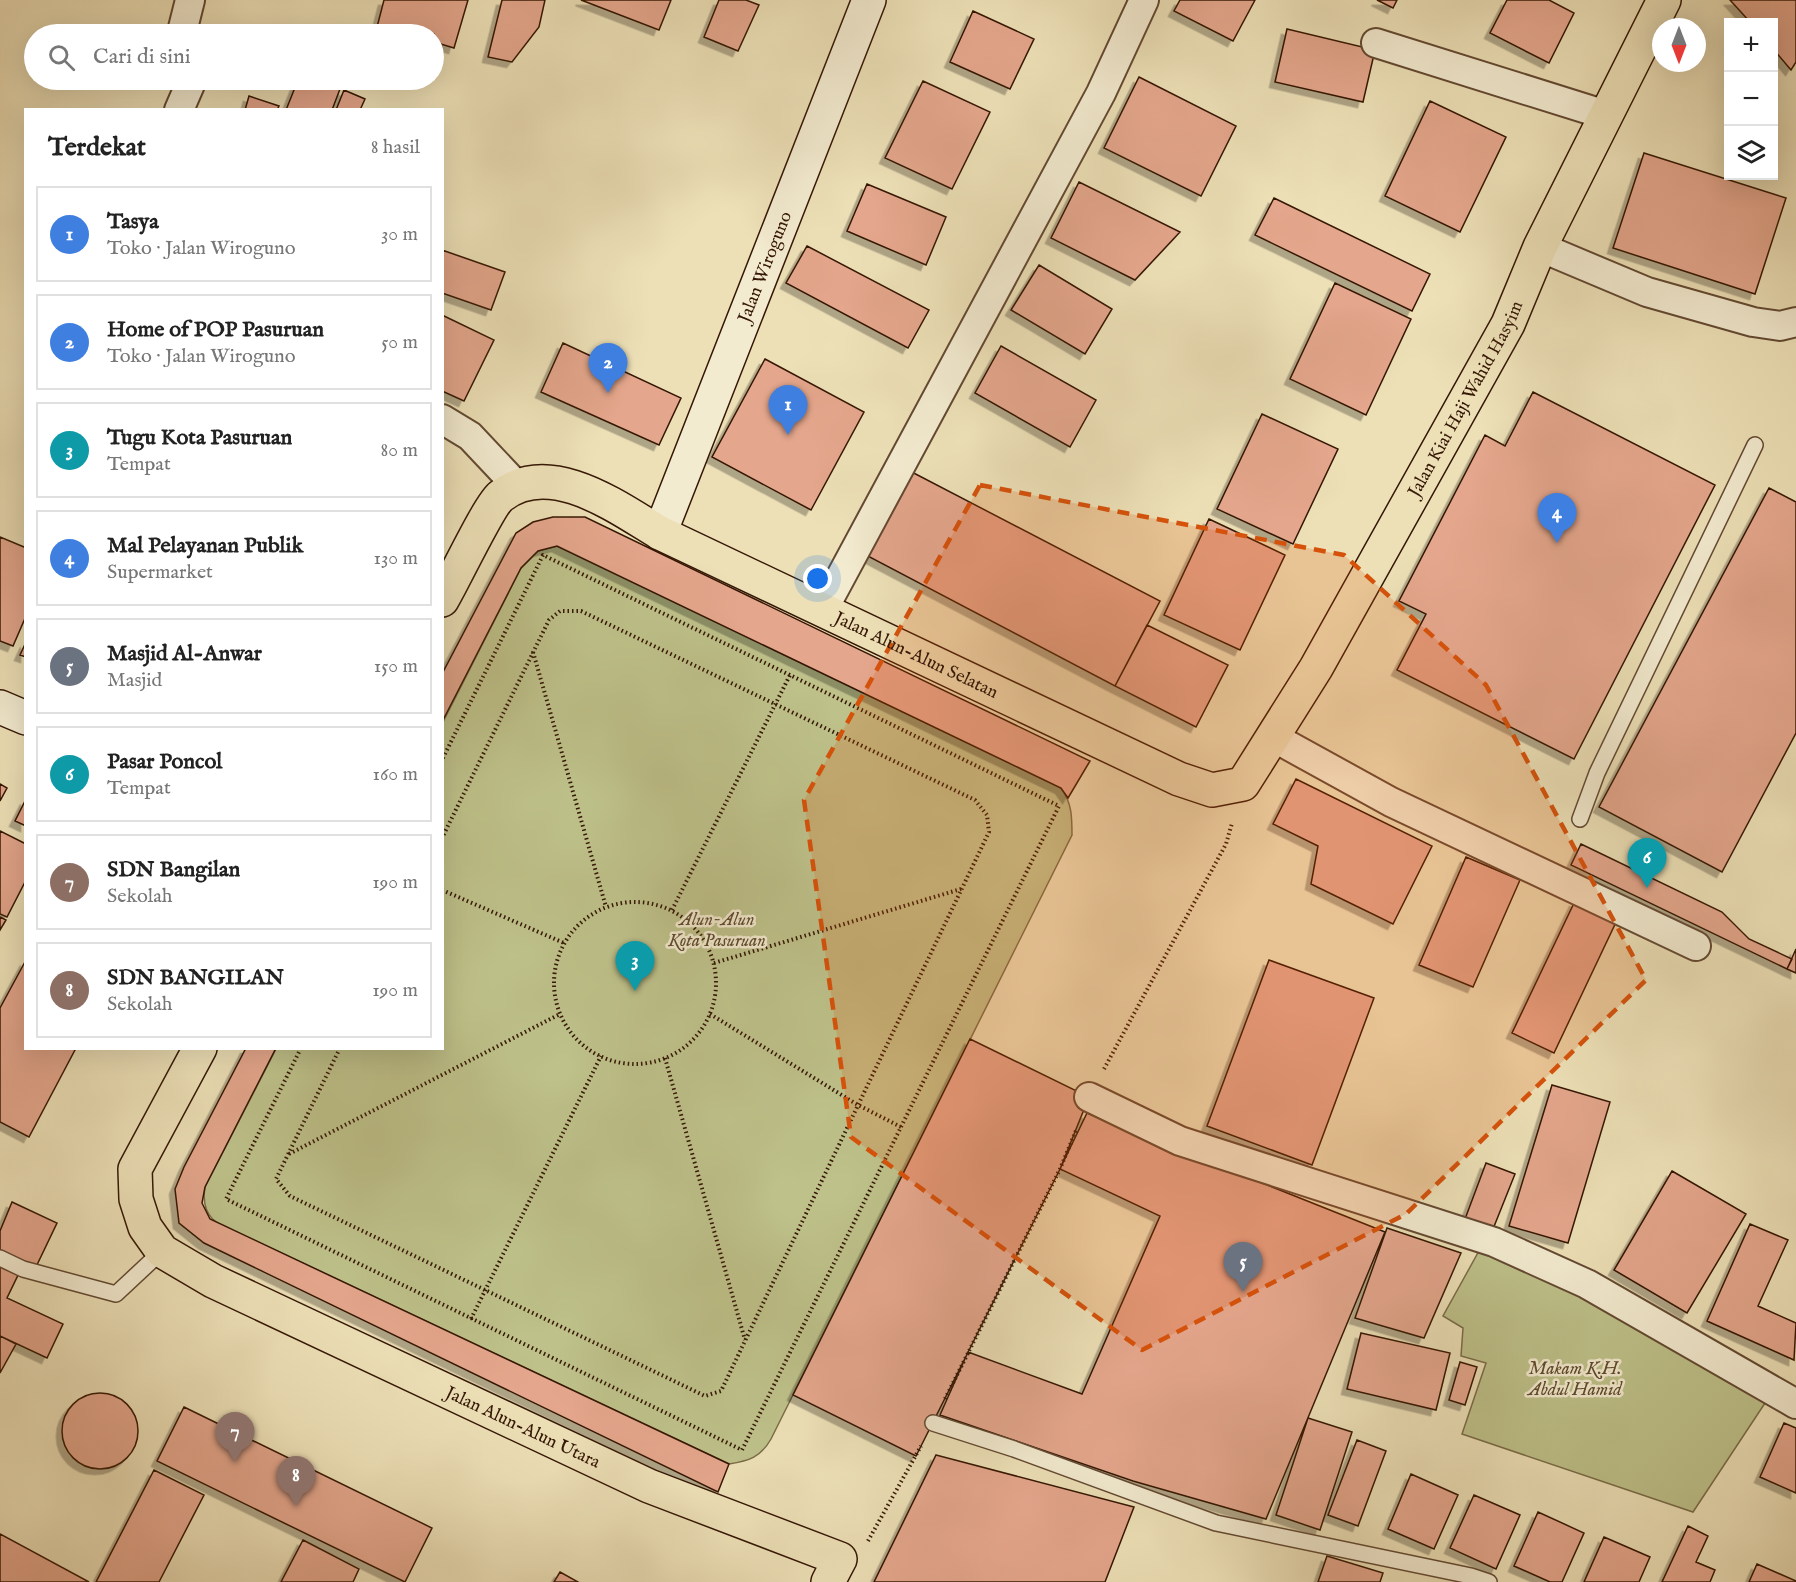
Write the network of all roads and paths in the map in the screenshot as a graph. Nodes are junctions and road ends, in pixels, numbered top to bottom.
1 (190, 0) edge
2 (869, 0) edge
3 (1144, 0) edge
4 (1664, 0) edge
5 (184, 24) edge
6 (1376, 43) dead end
7 (188, 90) edge
8 (180, 108) edge
9 (1606, 115) junction
10 (1540, 247) junction
11 (1796, 322) edge
12 (444, 420) edge
13 (1755, 445) dead end
14 (518, 487) junction
15 (660, 533) junction
16 (444, 596) edge
17 (823, 610) junction
18 (533, 652) junction
19 (790, 675) junction
20 (775, 705) junction
21 (0, 707) edge
22 (24, 717) edge
23 (1273, 737) junction
24 (444, 756) edge
25 (1243, 784) junction
26 (1580, 819) dead end
27 (444, 834) edge
28 (962, 888) junction
29 (444, 891) edge
30 (606, 907) junction
31 (672, 910) junction
32 (564, 943) junction
33 (1696, 946) dead end
34 (714, 963) junction
35 (560, 1014) junction
36 (710, 1014) junction
37 (199, 1050) edge
38 (300, 1050) edge
39 (339, 1050) edge
40 (601, 1056) junction
41 (665, 1058) junction
42 (1089, 1097) junction
43 (858, 1105) junction
44 (901, 1127) junction
45 (288, 1155) junction
46 (162, 1251) junction
47 (0, 1258) edge
48 (485, 1290) junction
49 (471, 1319) junction
50 (745, 1341) junction
51 (1796, 1404) edge
52 (933, 1423) junction
53 (834, 1570) edge
54 (1489, 1582) edge

1 - 5 street
2 - 15 street, Jalan Wiroguno
3 - 17 street
4 - 9 main road, Jalan Kiai Haji Wahid Hasyim
6 - 9 street
7 - 8 street
9 - 10 main road, Jalan Kiai Haji Wahid Hasyim
10 - 11 street
10 - 23 main road, Jalan Kiai Haji Wahid Hasyim
12 - 14 street
13 - 26 lane
14 - 15 main road, Jalan Alun-Alun Selatan
14 - 16 main road
15 - 17 main road, Jalan Alun-Alun Selatan
17 - 25 main road, Jalan Alun-Alun Selatan
18 - 20 path
18 - 27 path
18 - 30 path
19 - 20 path
19 - 24 path
19 - 44 path
20 - 28 path
20 - 31 path
21 - 22 street
23 - 25 main road, Jalan Kiai Haji Wahid Hasyim
23 - 33 street
25 - 42 path
28 - 34 path
28 - 43 path
29 - 32 path
30 - 31 path
30 - 32 path
31 - 34 path
32 - 35 path
34 - 36 path
35 - 40 path
35 - 45 path
36 - 41 path
36 - 43 path
37 - 46 main road
38 - 49 path
39 - 45 path
40 - 41 path
40 - 48 path
41 - 50 path
42 - 51 street
42 - 52 path
43 - 44 path
43 - 50 path
44 - 49 path
45 - 48 path
46 - 47 lane
46 - 53 main road, Jalan Alun-Alun Utara
48 - 49 path
48 - 50 path
52 - 53 path
52 - 54 lane

